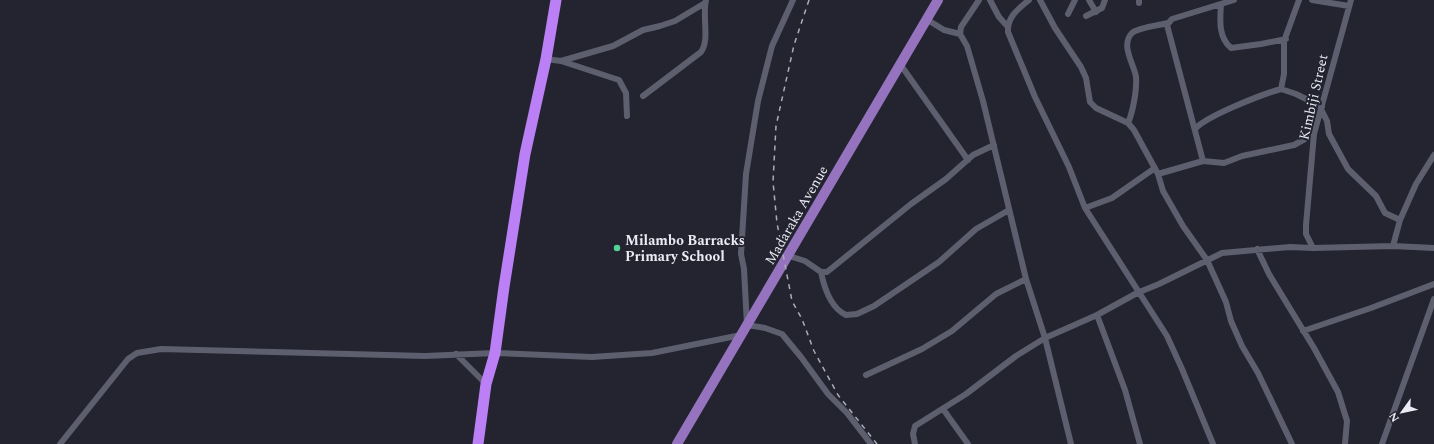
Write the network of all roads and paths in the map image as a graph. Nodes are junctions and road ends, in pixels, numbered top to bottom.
1 (556, 0) edge
2 (792, 0) edge
3 (938, 0) edge
4 (979, 0) edge
5 (990, 0) edge
6 (1029, 0) edge
7 (1040, 0) edge
8 (1075, 0) edge
9 (1089, 0) edge
10 (1105, 0) edge
11 (1234, 0) edge
12 (1299, 0) edge
13 (1312, 0) edge
14 (706, 1) edge
15 (1350, 3) edge
16 (1221, 4) junction
17 (1096, 12) junction
18 (1068, 14) dead end
19 (1086, 16) dead end
20 (926, 20) junction
21 (1168, 24) junction
22 (1008, 27) junction
23 (960, 34) junction
24 (1286, 38) junction
25 (546, 59) junction
26 (560, 61) junction
27 (900, 64) junction
28 (1281, 89) junction
29 (643, 96) dead end
30 (1322, 109) junction
31 (627, 116) dead end
32 (1128, 123) junction
33 (1195, 129) junction
34 (1314, 134) junction
35 (994, 145) junction
36 (1434, 155) edge
37 (968, 160) junction
38 (1203, 161) junction
39 (1156, 171) junction
40 (1085, 208) junction
41 (1009, 210) junction
42 (1400, 220) junction
43 (1393, 246) junction
44 (1313, 248) junction
45 (1434, 248) edge
46 (1257, 249) junction
47 (789, 256) junction
48 (1206, 260) junction
49 (820, 272) junction
50 (1026, 279) junction
51 (1434, 284) edge
52 (1138, 293) junction
53 (1434, 299) edge
54 (1432, 307) edge
55 (1097, 315) junction
56 (747, 326) junction
57 (1303, 330) junction
58 (742, 335) junction
59 (1046, 338) junction
60 (495, 353) junction
61 (456, 354) junction
62 (866, 375) dead end
63 (486, 384) junction
64 (943, 409) junction
65 (60, 444) edge
66 (478, 444) edge
67 (677, 444) edge
68 (870, 444) edge
69 (915, 444) edge
70 (968, 444) edge
71 (1071, 444) edge
72 (1140, 444) edge
73 (1213, 444) edge
74 (1292, 444) edge
75 (1345, 444) edge
76 (1382, 444) edge

1 - 25 highway
2 - 56 street
3 - 20 main road, Madaraka Avenue
4 - 23 street
5 - 22 street
6 - 22 street
7 - 32 street
8 - 18 street
9 - 17 street
10 - 17 street
11 - 16 street
12 - 24 street
13 - 15 street
14 - 26 street
14 - 29 street
15 - 30 street, Kimbiji Street
16 - 21 street
16 - 24 street
17 - 19 street
20 - 23 street
20 - 27 main road, Madaraka Avenue
21 - 32 street
21 - 33 street
22 - 40 street
23 - 35 street
24 - 28 street
25 - 26 street
25 - 60 highway
26 - 31 street
27 - 37 street
27 - 47 main road, Madaraka Avenue
28 - 30 street
28 - 33 street
30 - 34 street, Kimbiji Street
30 - 42 street
32 - 39 street
33 - 38 street
34 - 38 street
34 - 44 street, Kimbiji Street
35 - 37 street
35 - 41 street
36 - 42 street
37 - 49 street
38 - 39 street
39 - 40 street
39 - 48 street
40 - 52 street
41 - 49 street
41 - 50 street
42 - 43 street
43 - 44 street
43 - 45 street
44 - 46 street
46 - 48 street
46 - 57 street
47 - 49 street
47 - 56 main road, Madaraka Avenue
48 - 52 street
48 - 74 street
50 - 59 street
50 - 62 street
51 - 57 street
52 - 55 street
52 - 73 street
53 - 54 street
54 - 76 street
55 - 59 street
55 - 72 street
56 - 58 main road, Madaraka Avenue
56 - 68 street
57 - 75 street
58 - 60 street
58 - 67 main road, Madaraka Avenue
59 - 64 street
59 - 71 street
60 - 61 street
60 - 63 highway
61 - 63 street
61 - 65 street
63 - 66 highway
64 - 69 street
64 - 70 street

